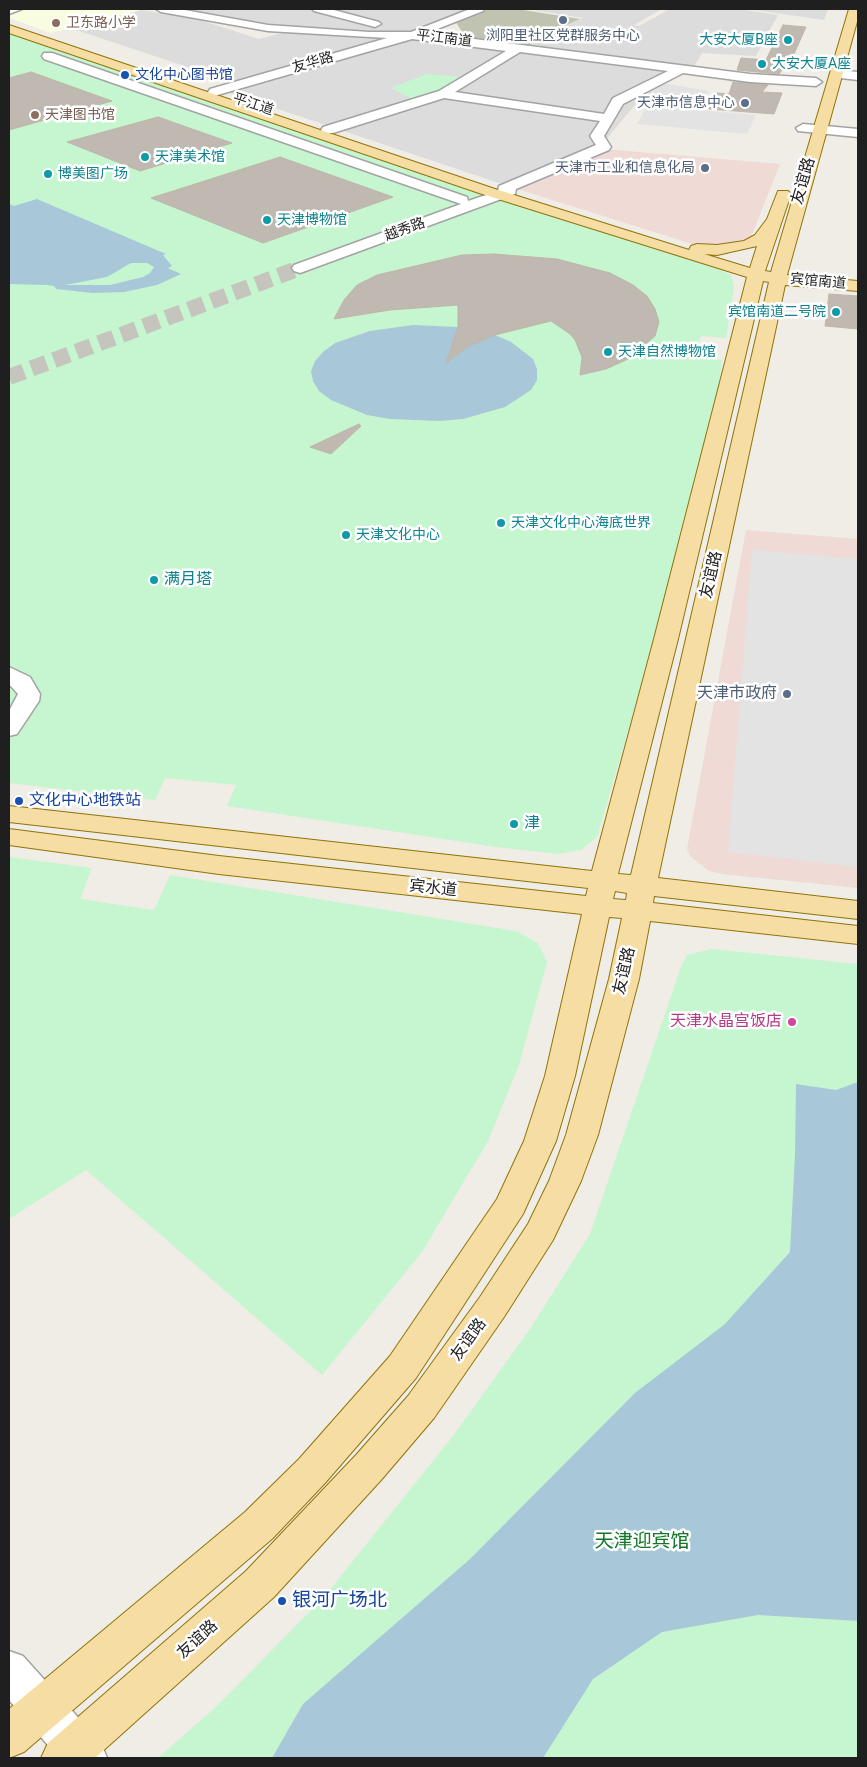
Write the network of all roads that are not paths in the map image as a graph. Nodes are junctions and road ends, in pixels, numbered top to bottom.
1 (16, 9) edge
2 (161, 9) edge
3 (318, 9) edge
4 (479, 9) edge
5 (855, 9) edge
6 (9, 11) edge
7 (9, 23) edge
8 (9, 29) edge
9 (412, 35) junction
10 (519, 48) junction
11 (71, 50) junction
12 (682, 69) junction
13 (836, 74) junction
14 (858, 76) edge
15 (818, 78) joint
16 (214, 92) junction
17 (443, 94) junction
18 (812, 97) dead end
19 (608, 118) junction
20 (804, 126) dead end
21 (820, 128) junction
22 (328, 130) junction
23 (858, 131) edge
24 (787, 181) dead end
25 (500, 191) junction
26 (462, 200) junction
27 (773, 222) junction
28 (690, 248) junction
29 (757, 272) junction
30 (779, 276) junction
31 (858, 280) edge
32 (858, 286) edge
33 (9, 674) edge
34 (9, 679) edge
35 (9, 717) edge
36 (9, 728) edge
37 (9, 814) edge
38 (9, 837) edge
39 (600, 894) junction
40 (640, 899) junction
41 (858, 910) edge
42 (858, 935) edge
43 (9, 1670) edge
44 (42, 1709) junction
45 (9, 1737) edge
46 (75, 1755) edge

1 - 6 street
2 - 9 street, 平江南道
3 - 9 street
4 - 9 street, 友华路
5 - 13 main road, 友谊路
7 - 16 main road, 平江道
8 - 11 main road, 平江道
9 - 10 street, 平江南道
9 - 16 street, 友华路
10 - 12 street, 平江南道
10 - 17 street
11 - 25 main road, 平江道
11 - 26 street
12 - 15 street, 平江南道
12 - 19 street
13 - 14 street
13 - 21 main road, 友谊路
15 - 18 main road
16 - 22 main road, 平江道
17 - 19 street
17 - 22 street
19 - 25 street
20 - 21 street
21 - 23 street
21 - 30 main road, 友谊路
22 - 25 main road, 平江道
24 - 27 main road, 友谊路
25 - 26 street, 越秀路
25 - 26 street, 越秀路
25 - 28 main road
25 - 29 main road
27 - 28 main road
27 - 29 main road, 友谊路
28 - 29 main road
29 - 30 main road
29 - 39 main road, 友谊路
30 - 31 main road, 宾馆南道
30 - 32 main road, 宾馆南道
30 - 40 main road, 友谊路
33 - 36 street
34 - 35 street
37 - 39 main road, 宾水道
38 - 39 main road, 宾水道
39 - 40 main road, 宾水道
39 - 44 main road, 友谊路
40 - 41 main road, 宾水道
40 - 42 main road, 宾水道
40 - 46 main road, 友谊路
43 - 44 street
44 - 45 main road, 友谊路
44 - 46 street

